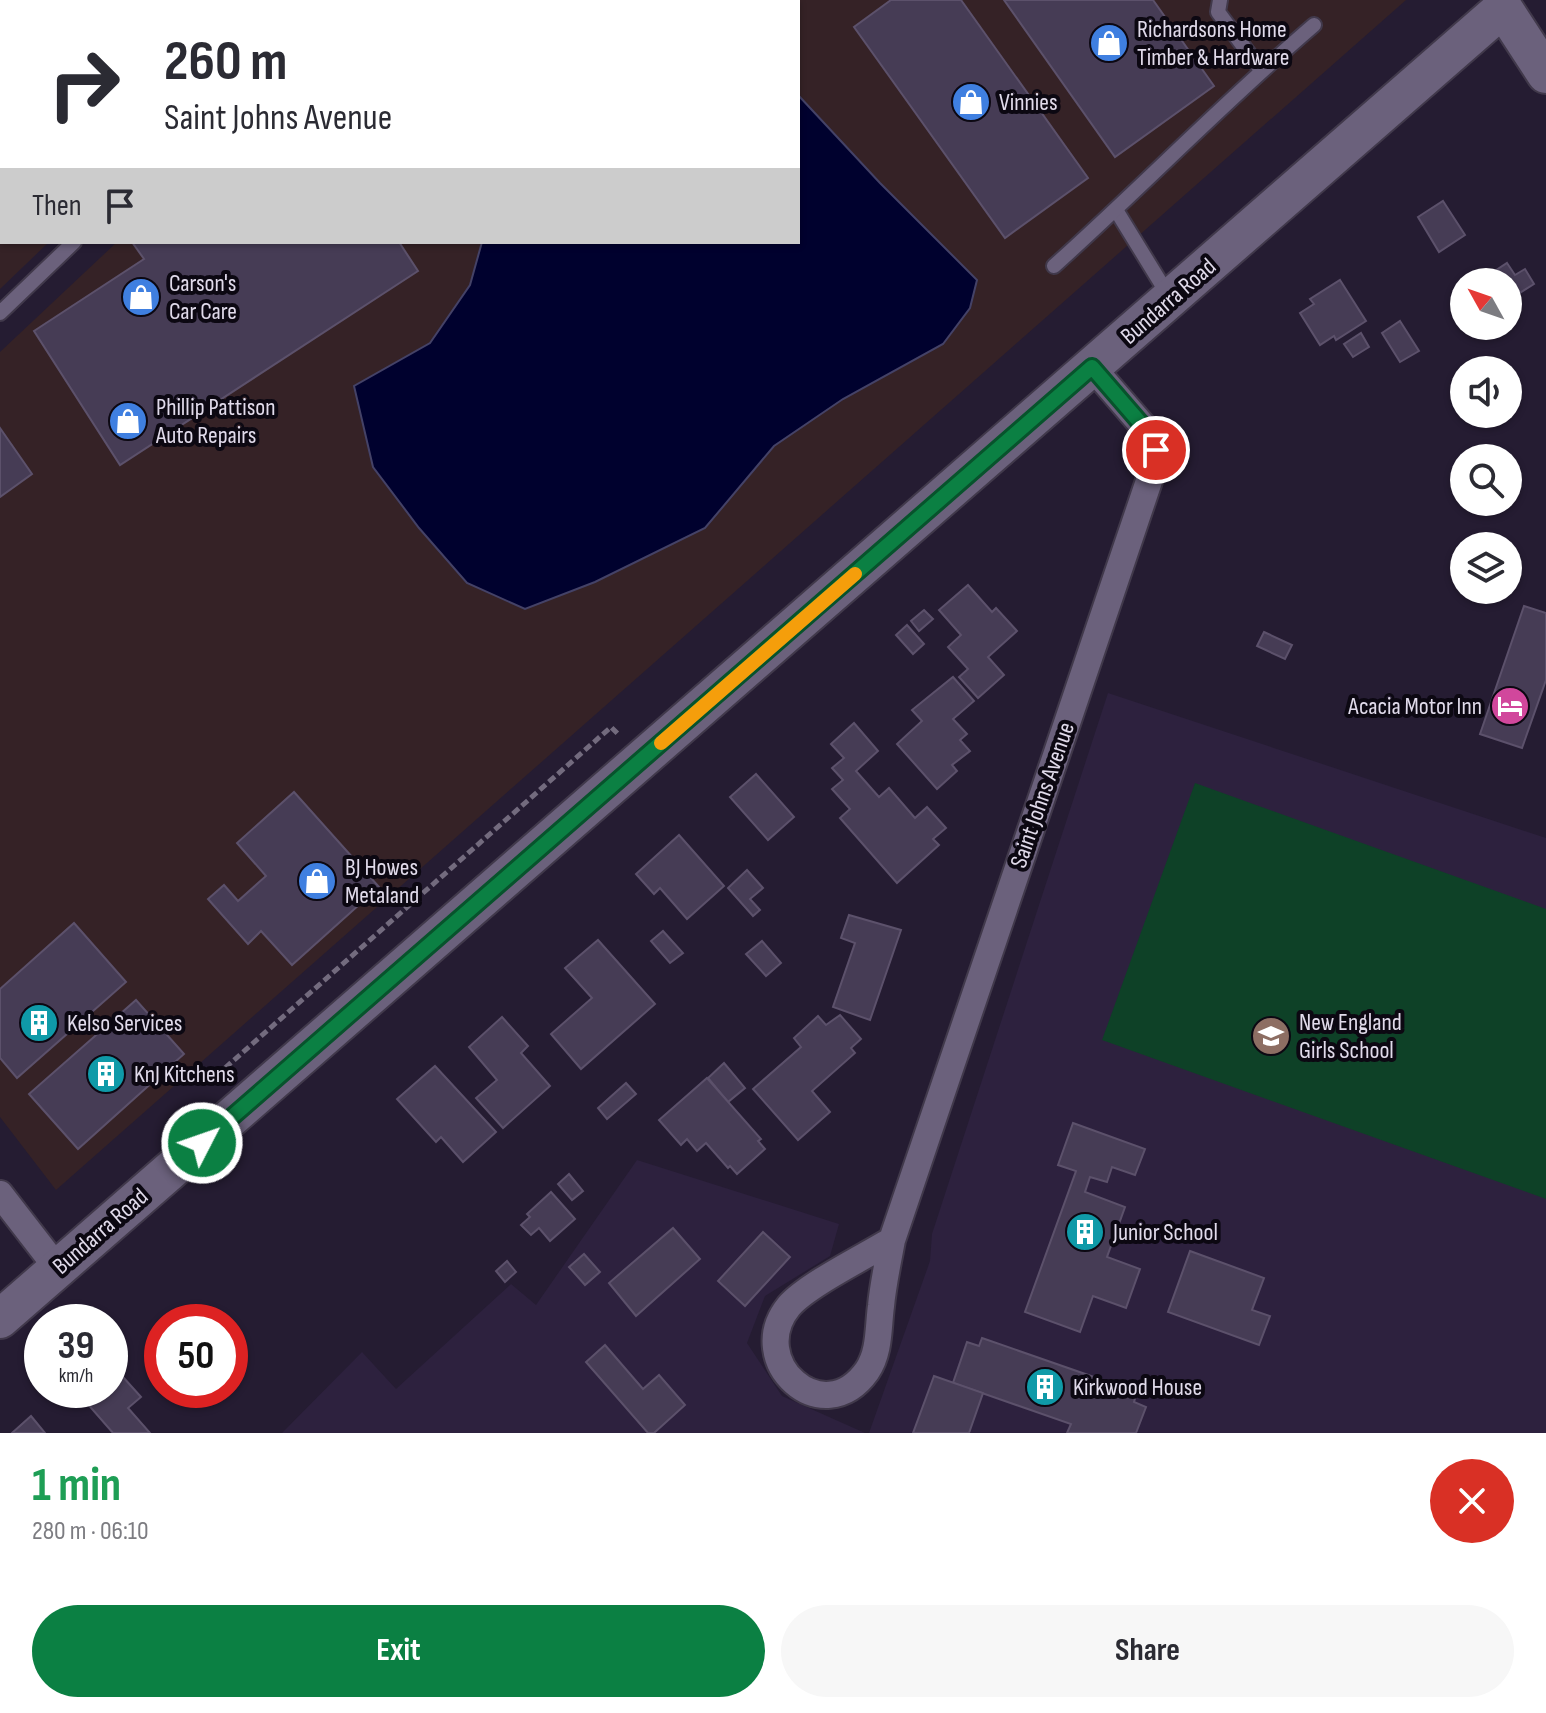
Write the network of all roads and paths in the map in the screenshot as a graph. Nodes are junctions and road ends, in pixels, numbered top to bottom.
1 (1220, 0) edge
2 (1510, 4) edge
3 (1314, 25) dead end
4 (1261, 70) junction
5 (1546, 74) edge
6 (1116, 210) junction
7 (72, 244) edge
8 (1054, 266) dead end
9 (1171, 298) junction
10 (0, 313) edge
11 (1092, 367) junction
12 (622, 738) dead end
13 (225, 1068) dead end
14 (0, 1194) edge
15 (892, 1240) junction
16 (58, 1269) junction
17 (0, 1319) edge

1 - 4 lane
2 - 5 main road
2 - 9 main road, Bundarra Road
3 - 4 lane
4 - 6 lane
6 - 8 lane
6 - 9 lane
7 - 10 lane
9 - 11 main road, Bundarra Road
11 - 15 street, Saint Johns Avenue
11 - 16 main road, Bundarra Road
12 - 13 path
14 - 16 street
15 - 15 street, Saint Johns Avenue
16 - 17 main road, Bundarra Road

